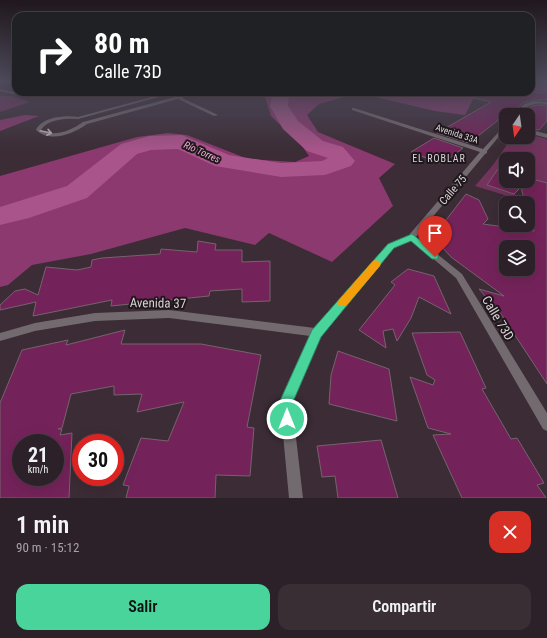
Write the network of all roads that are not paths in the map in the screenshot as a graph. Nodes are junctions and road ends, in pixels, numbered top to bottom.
1 (124, 105) edge
2 (149, 105) edge
3 (196, 105) edge
4 (354, 109) dead end
5 (216, 115) dead end
6 (535, 133) edge
7 (499, 135) edge
8 (547, 136) edge
9 (485, 152) junction
10 (412, 237) junction
11 (316, 334) junction
12 (0, 337) edge
13 (547, 425) edge
14 (296, 498) edge

1 -> 2 street
3 - 5 street
4 - 9 street, Avenida 33A
6 - 8 street
7 - 9 street, Calle 75
9 - 10 street, Calle 75
10 - 11 street, Calle 75
10 - 13 street, Calle 73D
11 - 12 street, Avenida 37
11 - 14 street, Calle 75

